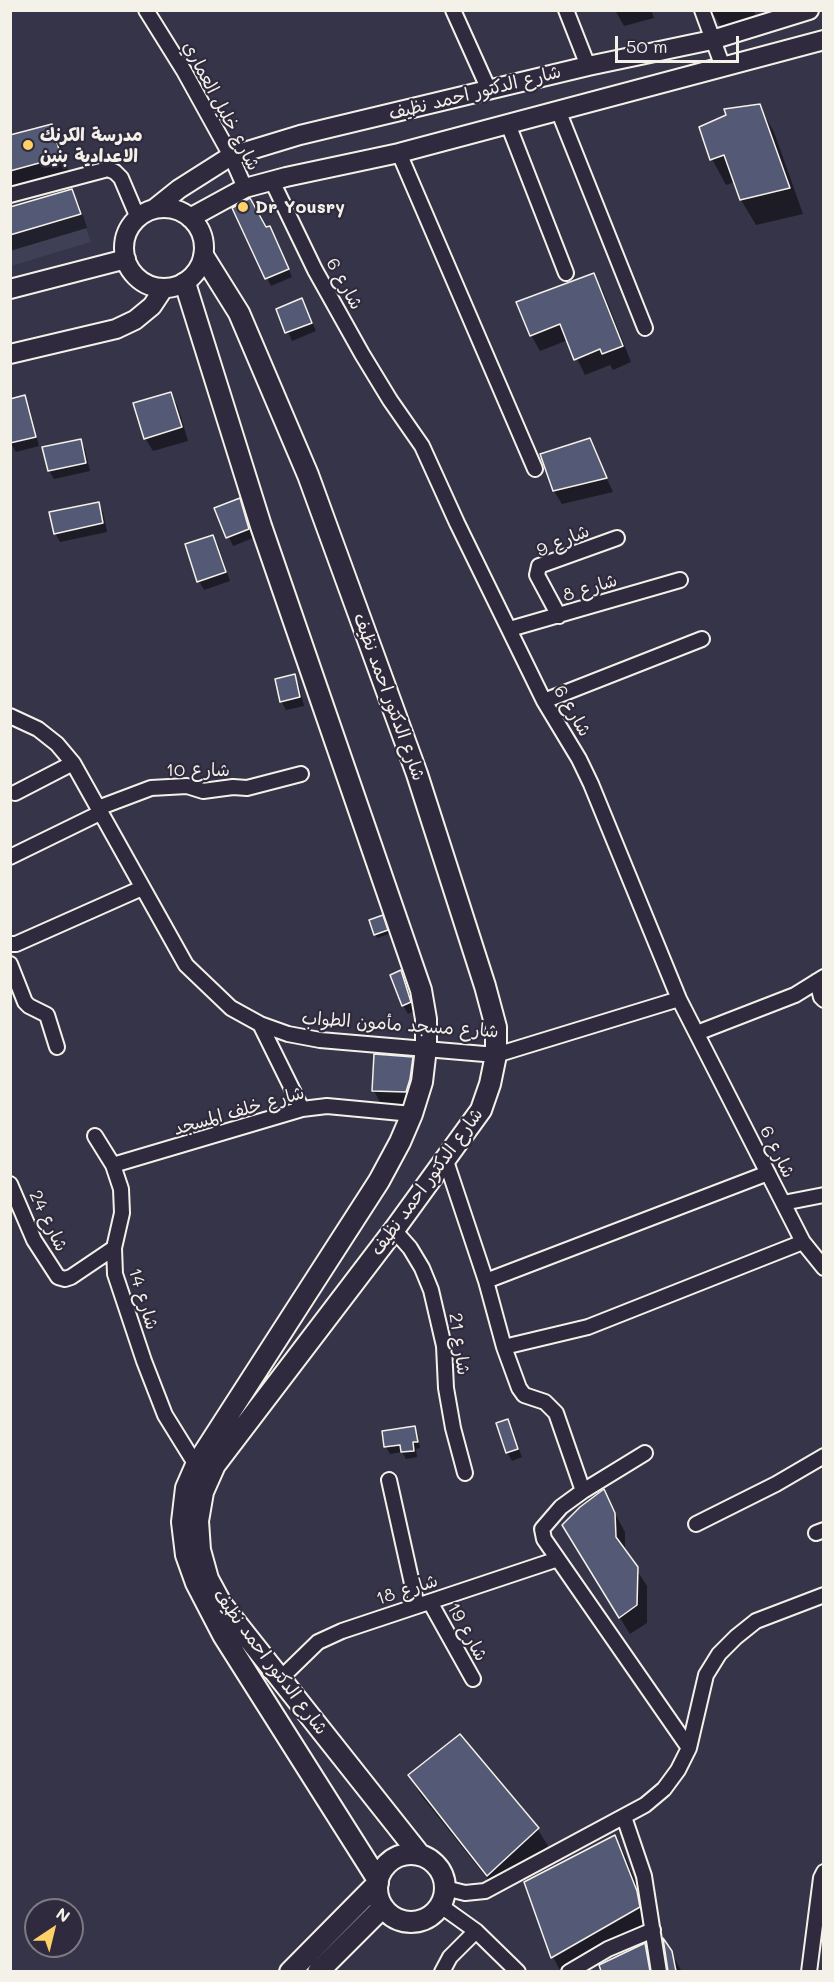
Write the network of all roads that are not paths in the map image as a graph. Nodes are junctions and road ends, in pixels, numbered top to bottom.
1 (146, 10) edge
2 (453, 10) edge
3 (566, 10) edge
4 (702, 10) edge
5 (809, 10) edge
6 (783, 14) edge
7 (712, 40) junction
8 (824, 40) edge
9 (588, 66) junction
10 (723, 66) junction
11 (489, 90) junction
12 (558, 110) junction
13 (508, 124) junction
14 (399, 153) junction
15 (231, 156) junction
16 (273, 181) junction
17 (245, 188) junction
18 (10, 195) edge
19 (146, 214) junction
20 (190, 218) junction
21 (204, 257) junction
22 (126, 259) junction
23 (566, 273) dead end
24 (185, 283) junction
25 (164, 288) junction
26 (10, 289) edge
27 (645, 328) dead end
28 (10, 354) edge
29 (535, 469) dead end
30 (617, 538) dead end
31 (680, 580) dead end
32 (559, 616) junction
33 (510, 629) junction
34 (702, 639) dead end
35 (544, 701) junction
36 (10, 716) edge
37 (73, 763) junction
38 (301, 774) dead end
39 (15, 793) dead end
40 (99, 811) junction
41 (10, 857) edge
42 (142, 888) junction
43 (10, 944) edge
44 (10, 964) edge
45 (820, 979) edge
46 (679, 999) junction
47 (824, 1000) edge
48 (260, 1024) junction
49 (697, 1033) junction
50 (57, 1047) dead end
51 (426, 1048) junction
52 (496, 1054) junction
53 (302, 1109) junction
54 (412, 1114) junction
55 (95, 1136) dead end
56 (446, 1161) junction
57 (113, 1166) junction
58 (768, 1173) junction
59 (10, 1184) edge
60 (824, 1195) edge
61 (783, 1203) junction
62 (14, 1206) edge
63 (394, 1230) junction
64 (803, 1242) junction
65 (114, 1248) junction
66 (824, 1268) edge
67 (486, 1281) junction
68 (504, 1347) junction
69 (645, 1453) dead end
70 (824, 1456) edge
71 (196, 1465) junction
72 (465, 1473) dead end
73 (389, 1480) dead end
74 (583, 1491) junction
75 (696, 1524) dead end
76 (558, 1559) junction
77 (824, 1595) edge
78 (423, 1604) junction
79 (281, 1678) junction
80 (473, 1679) dead end
81 (689, 1748) junction
82 (624, 1817) junction
83 (420, 1855) junction
84 (824, 1872) edge
85 (378, 1881) junction
86 (443, 1897) junction
87 (383, 1907) junction
88 (653, 1930) junction
89 (476, 1931) junction
90 (335, 1964) edge
91 (290, 1971) edge
92 (318, 1971) edge
93 (442, 1971) edge
94 (518, 1971) edge
95 (569, 1971) edge
96 (659, 1971) edge
97 (809, 1971) edge

1 - 15 street, شارع خليل العماري
2 - 11 street
3 - 9 street
4 - 7 street
5 - 6 street, شارع الدكتور احمد نظيف
6 - 7 street, شارع الدكتور احمد نظيف
7 - 9 street, شارع الدكتور احمد نظيف
7 - 10 street
8 - 10 street, شارع الدكتور احمد نظيف
9 - 11 street, شارع الدكتور احمد نظيف
10 - 12 street, شارع الدكتور احمد نظيف
11 - 15 street, شارع الدكتور احمد نظيف
12 - 13 street, شارع الدكتور احمد نظيف
12 - 27 street
13 - 14 street, شارع الدكتور احمد نظيف
13 - 23 street
14 - 16 street, شارع الدكتور احمد نظيف
14 - 29 street
15 - 17 street, شارع خليل العماري
15 - 19 street, شارع الدكتور احمد نظيف
16 - 17 street, شارع الدكتور احمد نظيف
16 - 33 street, شارع 6
17 - 20 street, شارع الدكتور احمد نظيف
18 - 19 street
19 - 20 street
19 - 22 street
20 - 21 street
21 - 24 street
21 - 52 main road, شارع الدكتور احمد نظيف
22 - 25 street
22 - 26 street
24 - 25 street
24 - 51 main road, شارع الدكتور احمد نظيف
25 - 28 street
30 - 32 street, شارع 9
31 - 32 street, شارع 8
32 - 33 street, شارع 8
33 - 35 street, شارع 6
34 - 35 street
35 - 46 street, شارع 6
36 - 37 street, شارع مسجد مأمون الطواب
37 - 39 street
37 - 40 street, شارع مسجد مأمون الطواب
38 - 40 street, شارع 10
40 - 41 street, شارع 10
40 - 42 street, شارع مسجد مأمون الطواب
42 - 43 street
42 - 48 street, شارع مسجد مأمون الطواب
44 - 50 street
45 - 47 street
45 - 49 street
46 - 49 street, شارع 6
46 - 52 street, شارع مسجد مأمون الطواب
48 - 51 street, شارع مسجد مأمون الطواب
48 - 53 street
49 - 58 street, شارع 6
51 - 52 street, شارع مسجد مأمون الطواب
51 - 54 main road, شارع الدكتور احمد نظيف
52 - 56 main road, شارع الدكتور احمد نظيف
53 - 54 street, شارع خلف المسجد
53 - 57 street, شارع خلف المسجد
54 - 71 main road, شارع الدكتور احمد نظيف
55 - 57 street, شارع 14
56 - 63 main road, شارع الدكتور احمد نظيف
56 - 67 street
57 - 65 street, شارع 14
58 - 61 street, شارع 6
58 - 67 street
59 - 62 street, شارع 24
60 - 61 street
61 - 64 street, شارع 6
62 - 65 street, شارع 24
63 - 72 street, شارع 21
63 - 79 main road, شارع الدكتور احمد نظيف
64 - 66 street, شارع 6
64 - 68 street
65 - 71 street, شارع 14
67 - 68 street
68 - 74 street
69 - 74 street
70 - 75 street
71 - 85 main road, شارع الدكتور احمد نظيف
73 - 78 street, شارع 19
74 - 76 street
76 - 78 street, شارع 18
76 - 81 street
77 - 81 street
78 - 79 street, شارع 18
78 - 80 street, شارع 19
79 - 83 main road, شارع الدكتور احمد نظيف
81 - 82 street
82 - 86 street
82 - 88 street
83 - 85 main road
83 - 86 main road
84 - 97 street
85 - 87 main road
85 - 91 main road
86 - 87 main road
86 - 89 street
87 - 90 main road
88 - 95 street
88 - 96 street
89 - 93 street
89 - 94 street
90 - 92 main road

